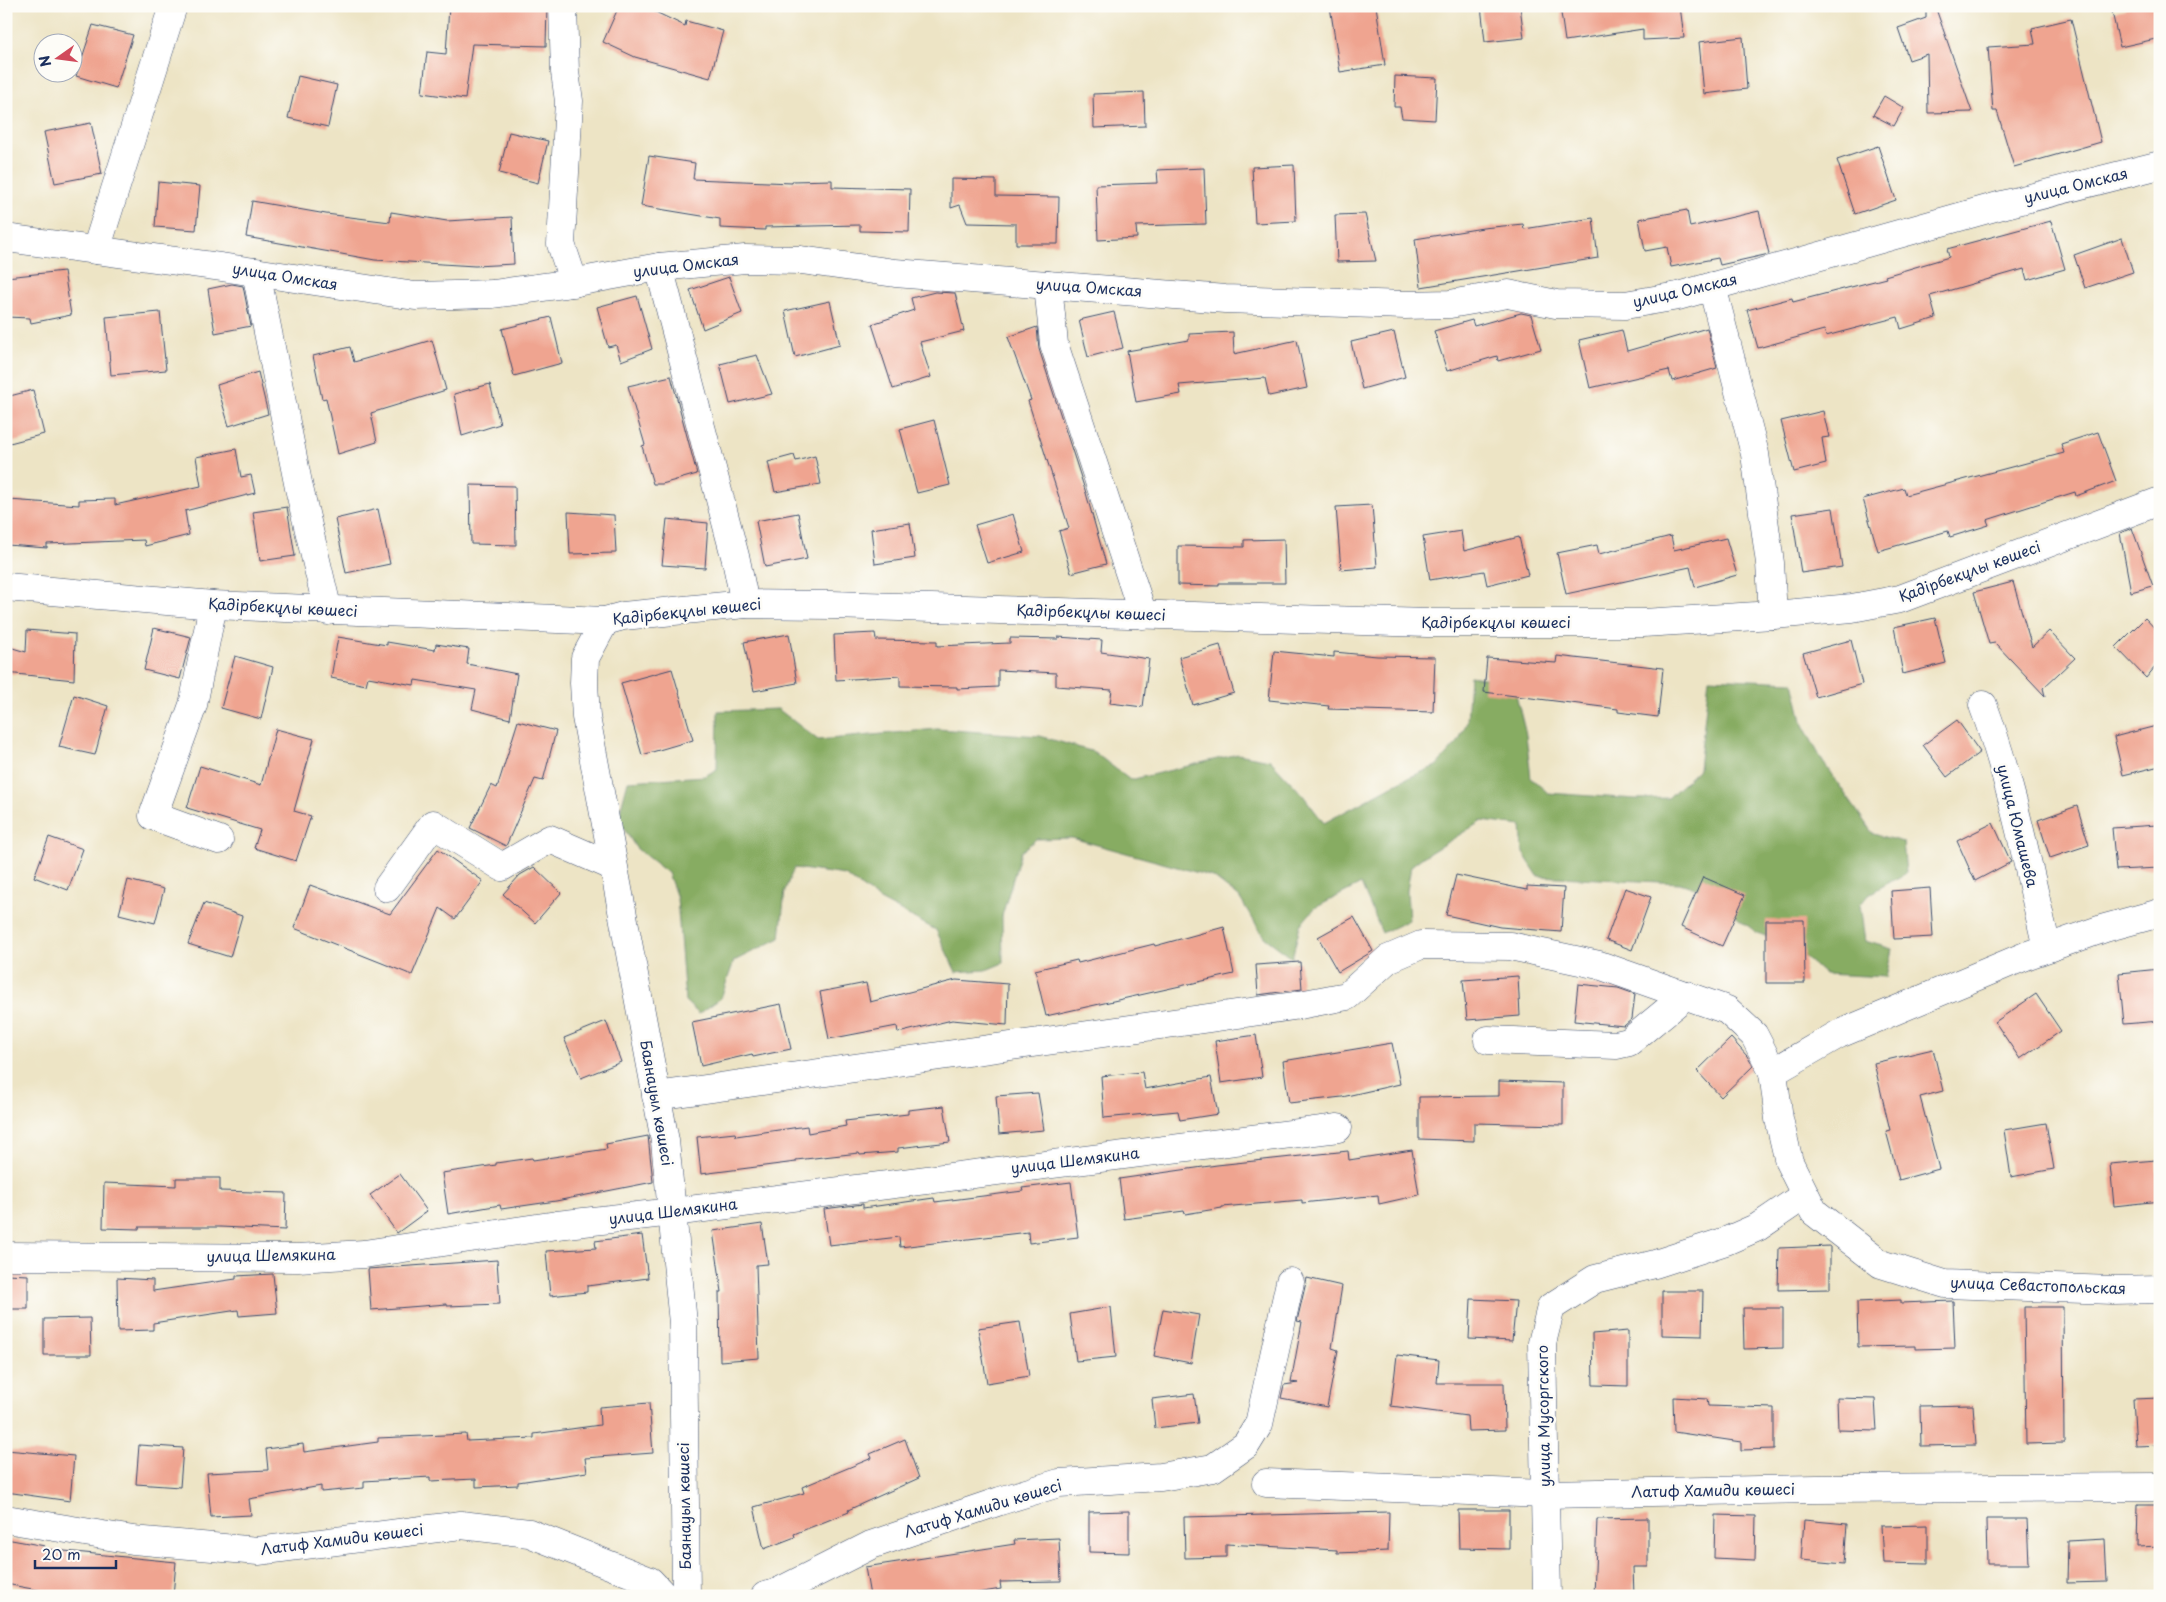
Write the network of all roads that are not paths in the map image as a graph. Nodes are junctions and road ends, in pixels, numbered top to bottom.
1 (174, 6) edge
2 (564, 6) edge
3 (2160, 165) edge
4 (6, 238) edge
5 (96, 250) junction
6 (659, 267) junction
7 (256, 272) junction
8 (574, 283) junction
9 (1048, 285) junction
10 (1712, 286) junction
11 (2160, 502) edge
12 (6, 588) edge
13 (745, 604) junction
14 (213, 605) junction
15 (328, 611) junction
16 (1143, 615) junction
17 (1773, 615) junction
18 (605, 621) junction
19 (1983, 705) dead end
20 (219, 840) dead end
21 (612, 866) junction
22 (387, 888) dead end
23 (2160, 913) edge
24 (2047, 948) junction
25 (1686, 996) junction
26 (1488, 1040) dead end
27 (1773, 1072) junction
28 (656, 1096) junction
29 (1338, 1128) dead end
30 (1805, 1196) junction
31 (673, 1212) junction
32 (6, 1256) edge
33 (1290, 1282) dead end
34 (2160, 1289) edge
35 (1266, 1482) dead end
36 (2160, 1487) edge
37 (1545, 1494) junction
38 (6, 1519) edge
39 (664, 1596) edge
40 (686, 1596) edge
41 (765, 1596) edge
42 (1547, 1596) edge

1 - 5 street
2 - 8 street
3 - 10 street, улица Омская
4 - 5 street, улица Омская
5 - 7 street, улица Омская
6 - 8 street, улица Омская
6 - 9 street, улица Омская
6 - 13 street
7 - 8 street, улица Омская
7 - 15 street
9 - 10 street, улица Омская
9 - 16 street
10 - 17 street
11 - 17 street, Қадірбекұлы көшесі
12 - 14 street, Қадірбекұлы көшесі
13 - 16 street, Қадірбекұлы көшесі
13 - 18 street, Қадірбекұлы көшесі
14 - 15 street, Қадірбекұлы көшесі
14 - 20 street
15 - 18 street, Қадірбекұлы көшесі
16 - 17 street, Қадірбекұлы көшесі
18 - 21 street, Баянауыл көшесі
19 - 24 street, улица Юмашева
21 - 22 street
21 - 28 street, Баянауыл көшесі
23 - 24 street
24 - 27 street
25 - 26 street
25 - 27 street
25 - 28 street
27 - 30 street, улица Севастопольская
28 - 31 street, Баянауыл көшесі
29 - 31 street, улица Шемякина
30 - 34 street, улица Севастопольская
30 - 37 street, улица Мусоргского
31 - 32 street, улица Шемякина
31 - 40 street, Баянауыл көшесі
33 - 41 street, Латиф Хамиди көшесі
35 - 37 street, Латиф Хамиди көшесі
36 - 37 street, Латиф Хамиди көшесі
37 - 42 street, улица Мусоргского
38 - 39 street, Латиф Хамиди көшесі

